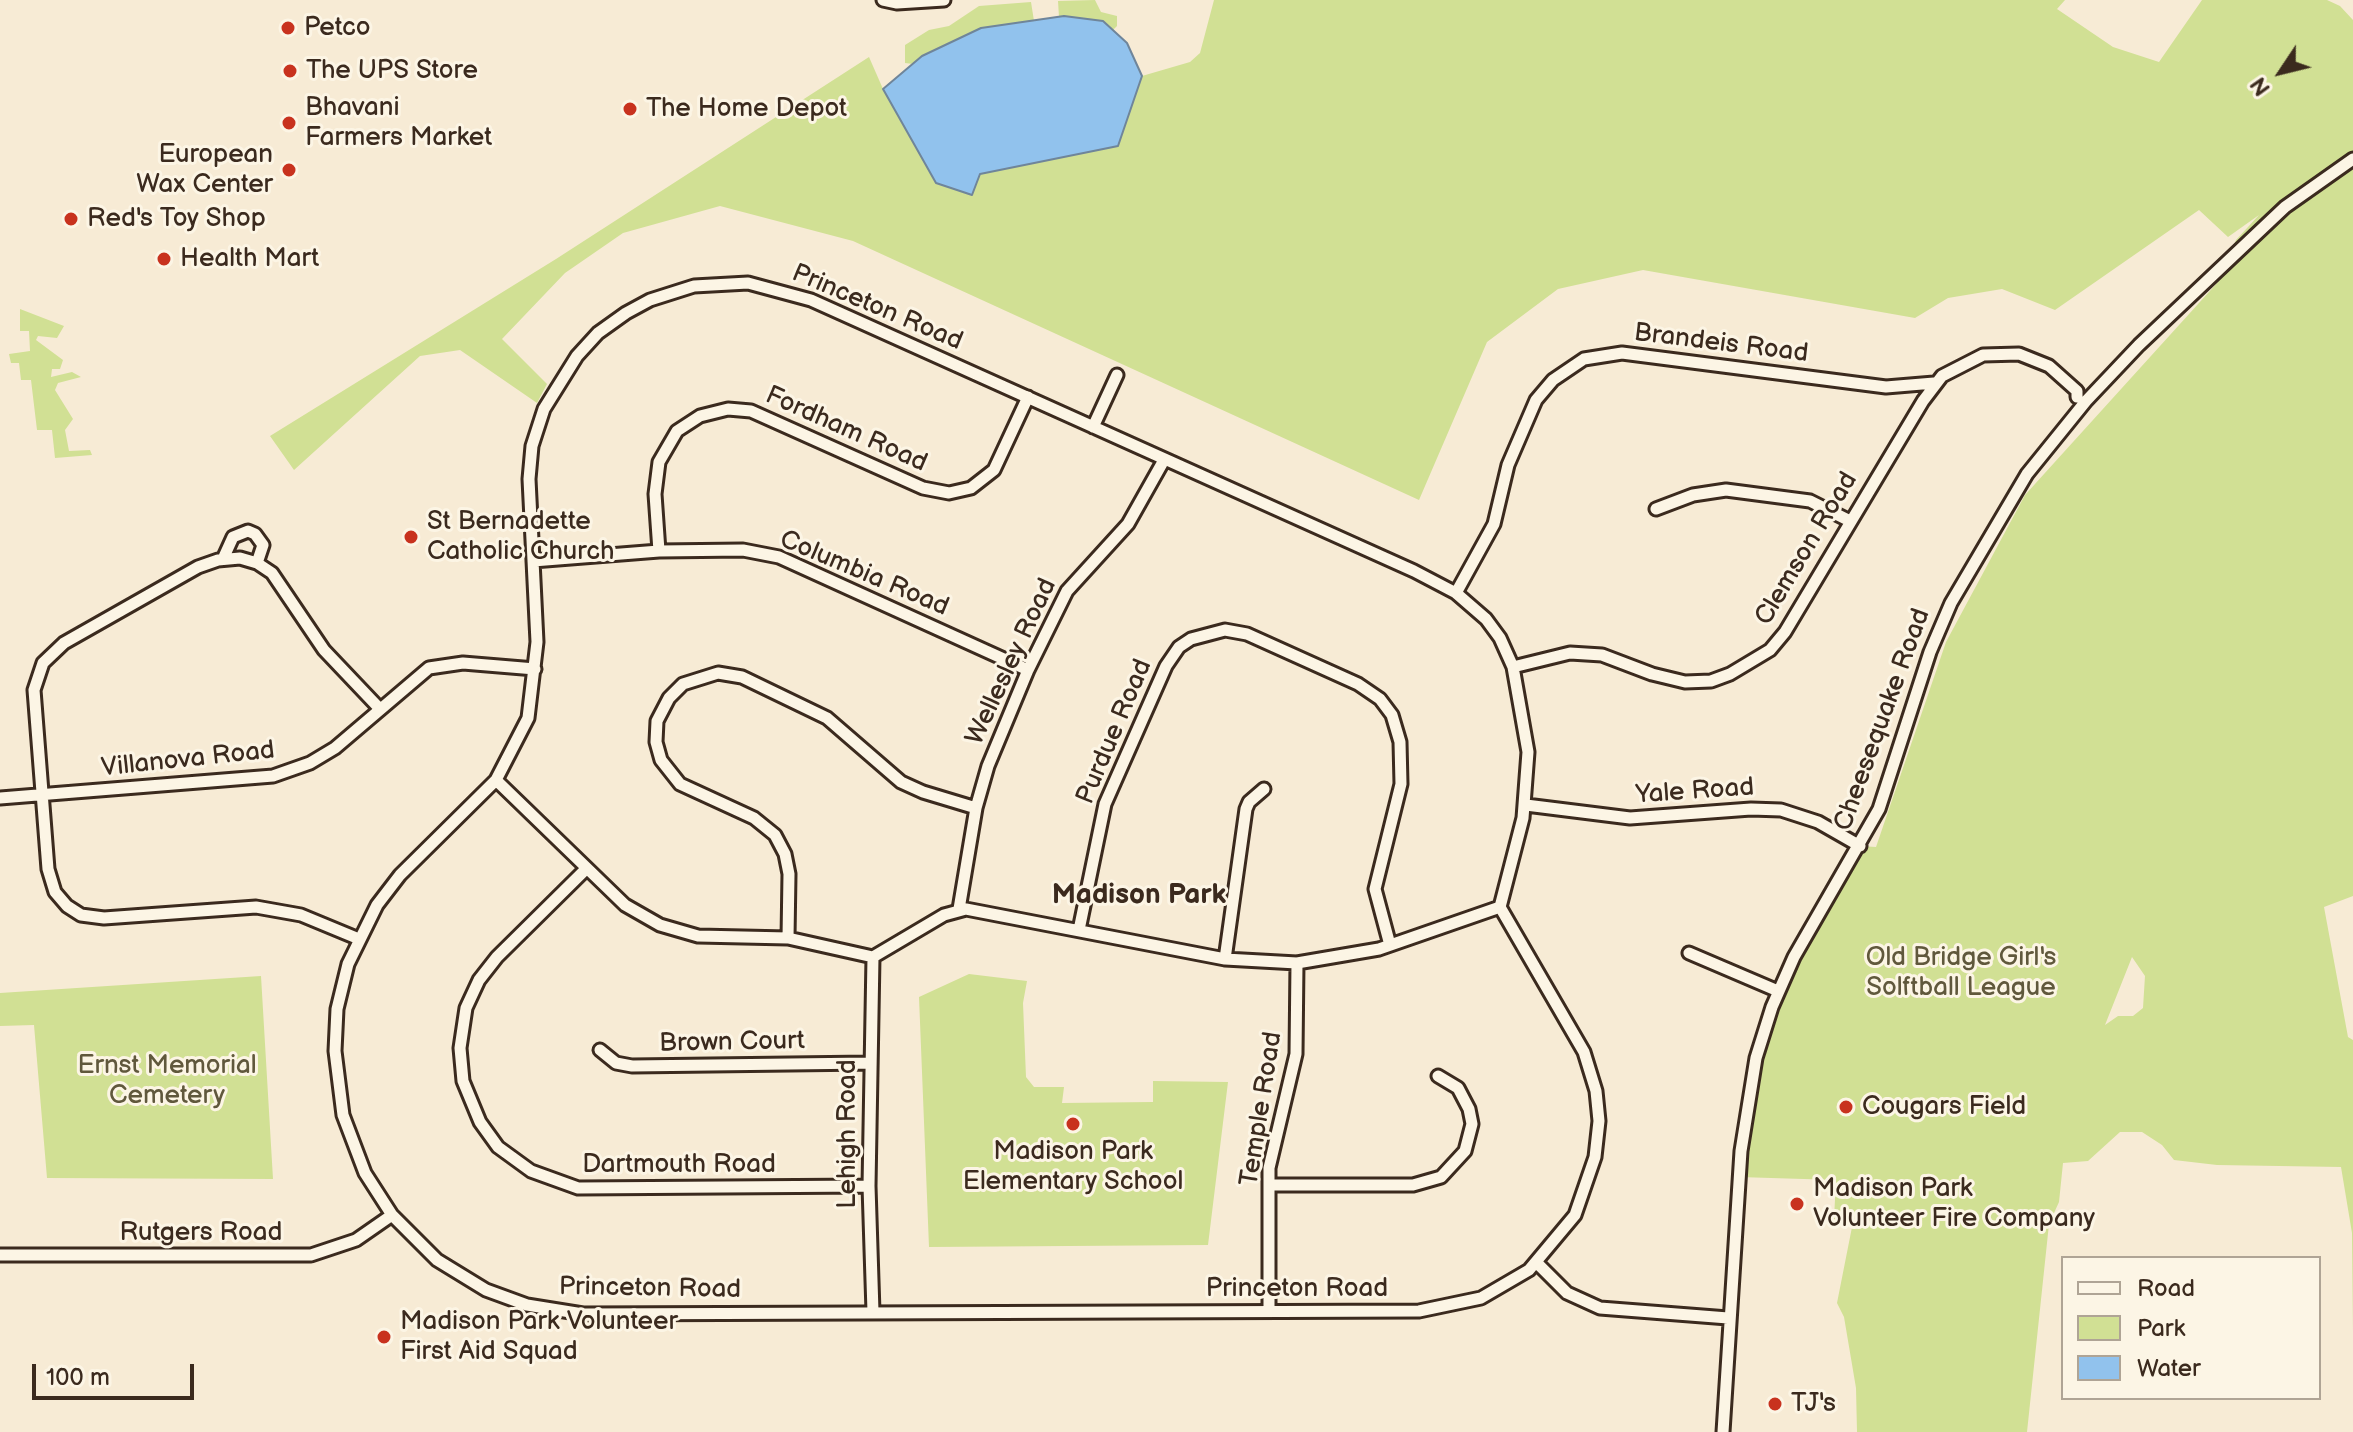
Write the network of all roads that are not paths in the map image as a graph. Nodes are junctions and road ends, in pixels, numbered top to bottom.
1 (883, 0) edge
2 (944, 0) edge
3 (2353, 159) edge
4 (1117, 375) dead end
5 (1934, 383) junction
6 (1028, 397) junction
7 (2077, 397) dead end
8 (1093, 427) junction
9 (1164, 460) junction
10 (1656, 509) dead end
11 (1850, 521) junction
12 (659, 551) junction
13 (223, 559) junction
14 (533, 561) junction
15 (257, 563) junction
16 (1456, 593) junction
17 (1513, 667) junction
18 (535, 669) junction
19 (1028, 670) junction
20 (380, 709) junction
21 (496, 780) junction
22 (1264, 789) dead end
23 (42, 795) junction
24 (0, 798) edge
25 (1526, 805) junction
26 (976, 808) junction
27 (1860, 846) junction
28 (586, 869) junction
29 (1500, 907) junction
30 (959, 909) junction
31 (1079, 930) junction
32 (788, 938) junction
33 (359, 939) junction
34 (1390, 945) junction
35 (1689, 953) dead end
36 (873, 957) junction
37 (1225, 959) junction
38 (1297, 963) junction
39 (1778, 991) junction
40 (600, 1050) dead end
41 (869, 1063) junction
42 (1438, 1076) dead end
43 (1269, 1185) junction
44 (869, 1186) junction
45 (392, 1215) junction
46 (0, 1255) edge
47 (1537, 1263) junction
48 (1269, 1311) junction
49 (873, 1312) junction
50 (1728, 1318) junction
51 (1723, 1432) edge

1 - 2 street
3 - 27 street, Cheesequake Road
4 - 8 street
5 - 7 street, Clemson Road
5 - 11 street, Clemson Road
5 - 16 street, Brandeis Road
6 - 8 street, Princeton Road
6 - 12 street, Fordham Road
6 - 14 street, Princeton Road
8 - 9 street, Princeton Road
9 - 16 street, Princeton Road
9 - 19 street, Wellesley Road
10 - 11 street
11 - 17 street, Clemson Road
12 - 14 street, Columbia Road
12 - 19 street, Columbia Road
13 - 15 street
13 - 15 street
13 - 23 street
14 - 18 street, Princeton Road
15 - 20 street
16 - 17 street, Princeton Road
17 - 25 street, Princeton Road
18 - 20 street, Villanova Road
18 - 21 street, Princeton Road
19 - 26 street, Wellesley Road
20 - 23 street, Villanova Road
21 - 28 street
21 - 33 street, Princeton Road
22 - 37 street
23 - 24 street, Villanova Road
23 - 33 street
25 - 27 street, Yale Road
25 - 29 street, Princeton Road
26 - 30 street, Wellesley Road
26 - 32 street
27 - 39 street, Cheesequake Road
28 - 32 street
28 - 44 street, Dartmouth Road
29 - 34 street
29 - 47 street, Princeton Road
30 - 31 street
30 - 36 street
31 - 34 street, Purdue Road
31 - 37 street
32 - 36 street
33 - 45 street, Princeton Road
34 - 38 street
35 - 39 street
36 - 41 street, Lehigh Road
37 - 38 street
38 - 43 street, Temple Road
39 - 50 street, Cheesequake Road
40 - 41 street, Brown Court
41 - 44 street, Lehigh Road
42 - 43 street
43 - 48 street, Temple Road
44 - 49 street, Lehigh Road
45 - 46 street, Rutgers Road
45 - 49 street, Princeton Road
47 - 48 street, Princeton Road
47 - 50 street
48 - 49 street, Princeton Road
50 - 51 street, Cheesequake Road

